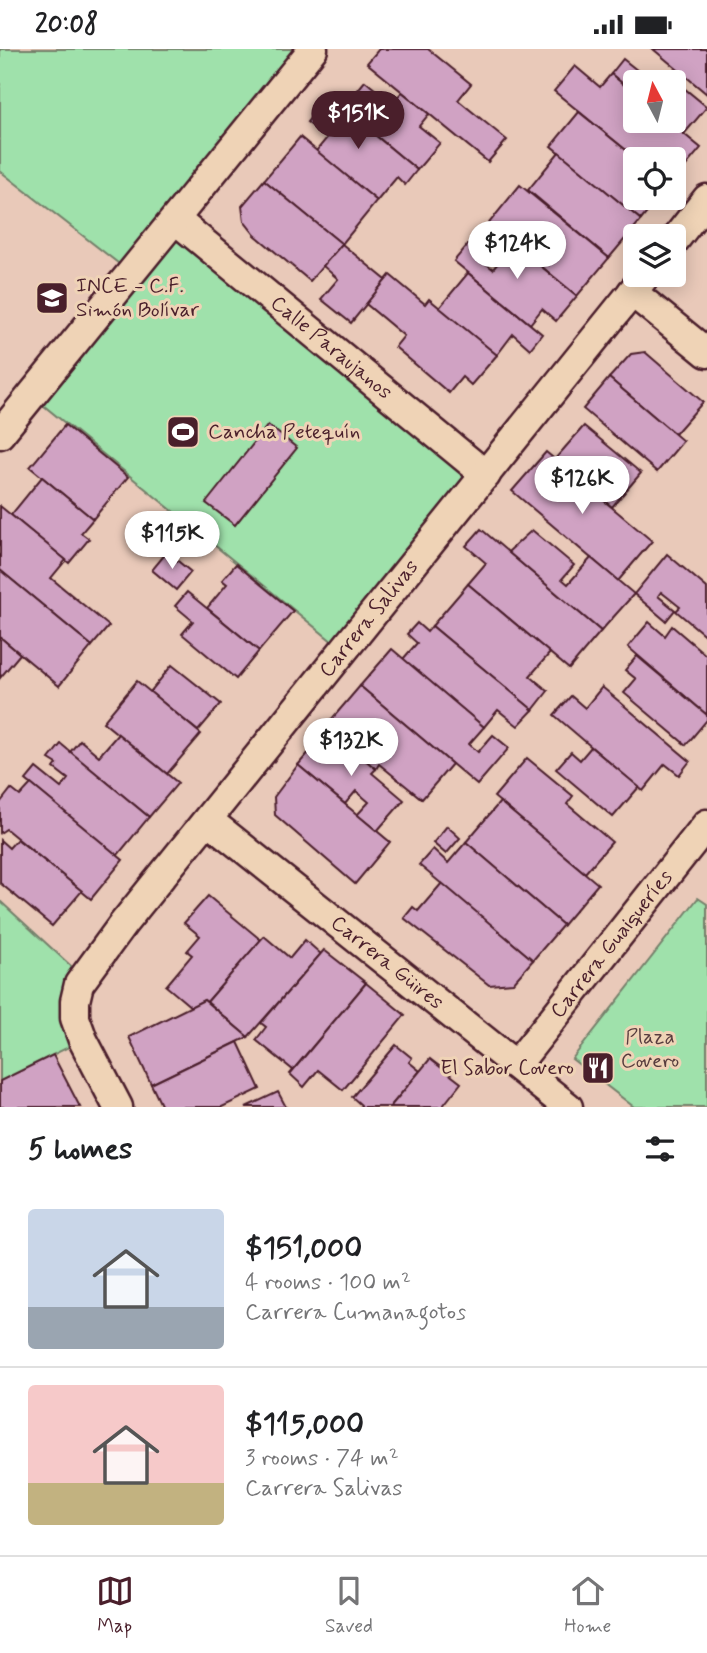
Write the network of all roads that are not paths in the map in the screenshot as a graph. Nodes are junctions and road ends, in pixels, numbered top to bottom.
1 (313, 49) edge
2 (707, 199) edge
3 (176, 221) junction
4 (686, 225) edge
5 (636, 287) edge
6 (643, 287) edge
7 (707, 353) edge
8 (0, 434) edge
9 (486, 475) junction
10 (208, 820) junction
11 (707, 824) edge
12 (698, 855) edge
13 (516, 1065) junction
14 (118, 1107) edge
15 (568, 1107) edge

1 - 3 street
2 - 4 street
3 - 8 street
3 - 9 street, Calle Paraujanos
5 - 9 street, Carrera Salivas
6 - 7 street
9 - 10 street, Carrera Salivas
10 - 13 street, Carrera Güires
10 - 14 street, Carrera Salivas
11 - 12 street, Carrera Guaiqueríes
12 - 13 street, Carrera Guaiqueríes
13 - 15 street, Carrera Güires

